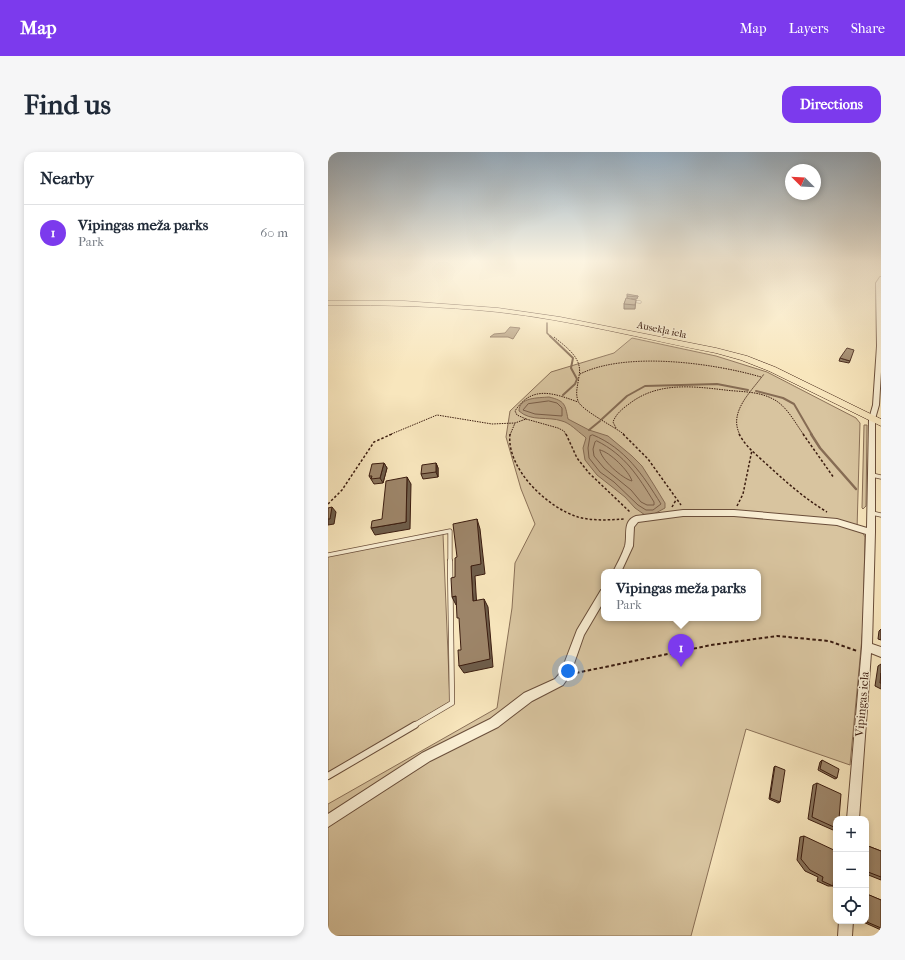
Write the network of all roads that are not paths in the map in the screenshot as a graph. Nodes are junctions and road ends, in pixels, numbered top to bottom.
1 (878, 297) edge
2 (627, 301) edge
3 (640, 302) dead end
4 (328, 303) edge
5 (877, 421) edge
6 (877, 476) edge
7 (872, 513) junction
8 (881, 515) edge
9 (871, 532) junction
10 (328, 555) edge
11 (618, 569) edge
12 (601, 598) edge
13 (866, 650) junction
14 (881, 652) edge
15 (328, 776) edge
16 (853, 816) edge
17 (328, 821) edge
18 (846, 924) edge
19 (845, 936) edge

1 - 5 street, Vipingas iela
2 - 3 lane
4 - 5 main road, Ausekļa iela
5 - 6 street, Vipingas iela
6 - 7 street, Vipingas iela
7 - 8 lane
7 - 9 street, Vipingas iela
9 - 11 street
9 - 13 street, Vipingas iela
10 - 15 lane
12 - 17 street
13 - 14 street
13 - 16 street, Vipingas iela
18 - 19 street

